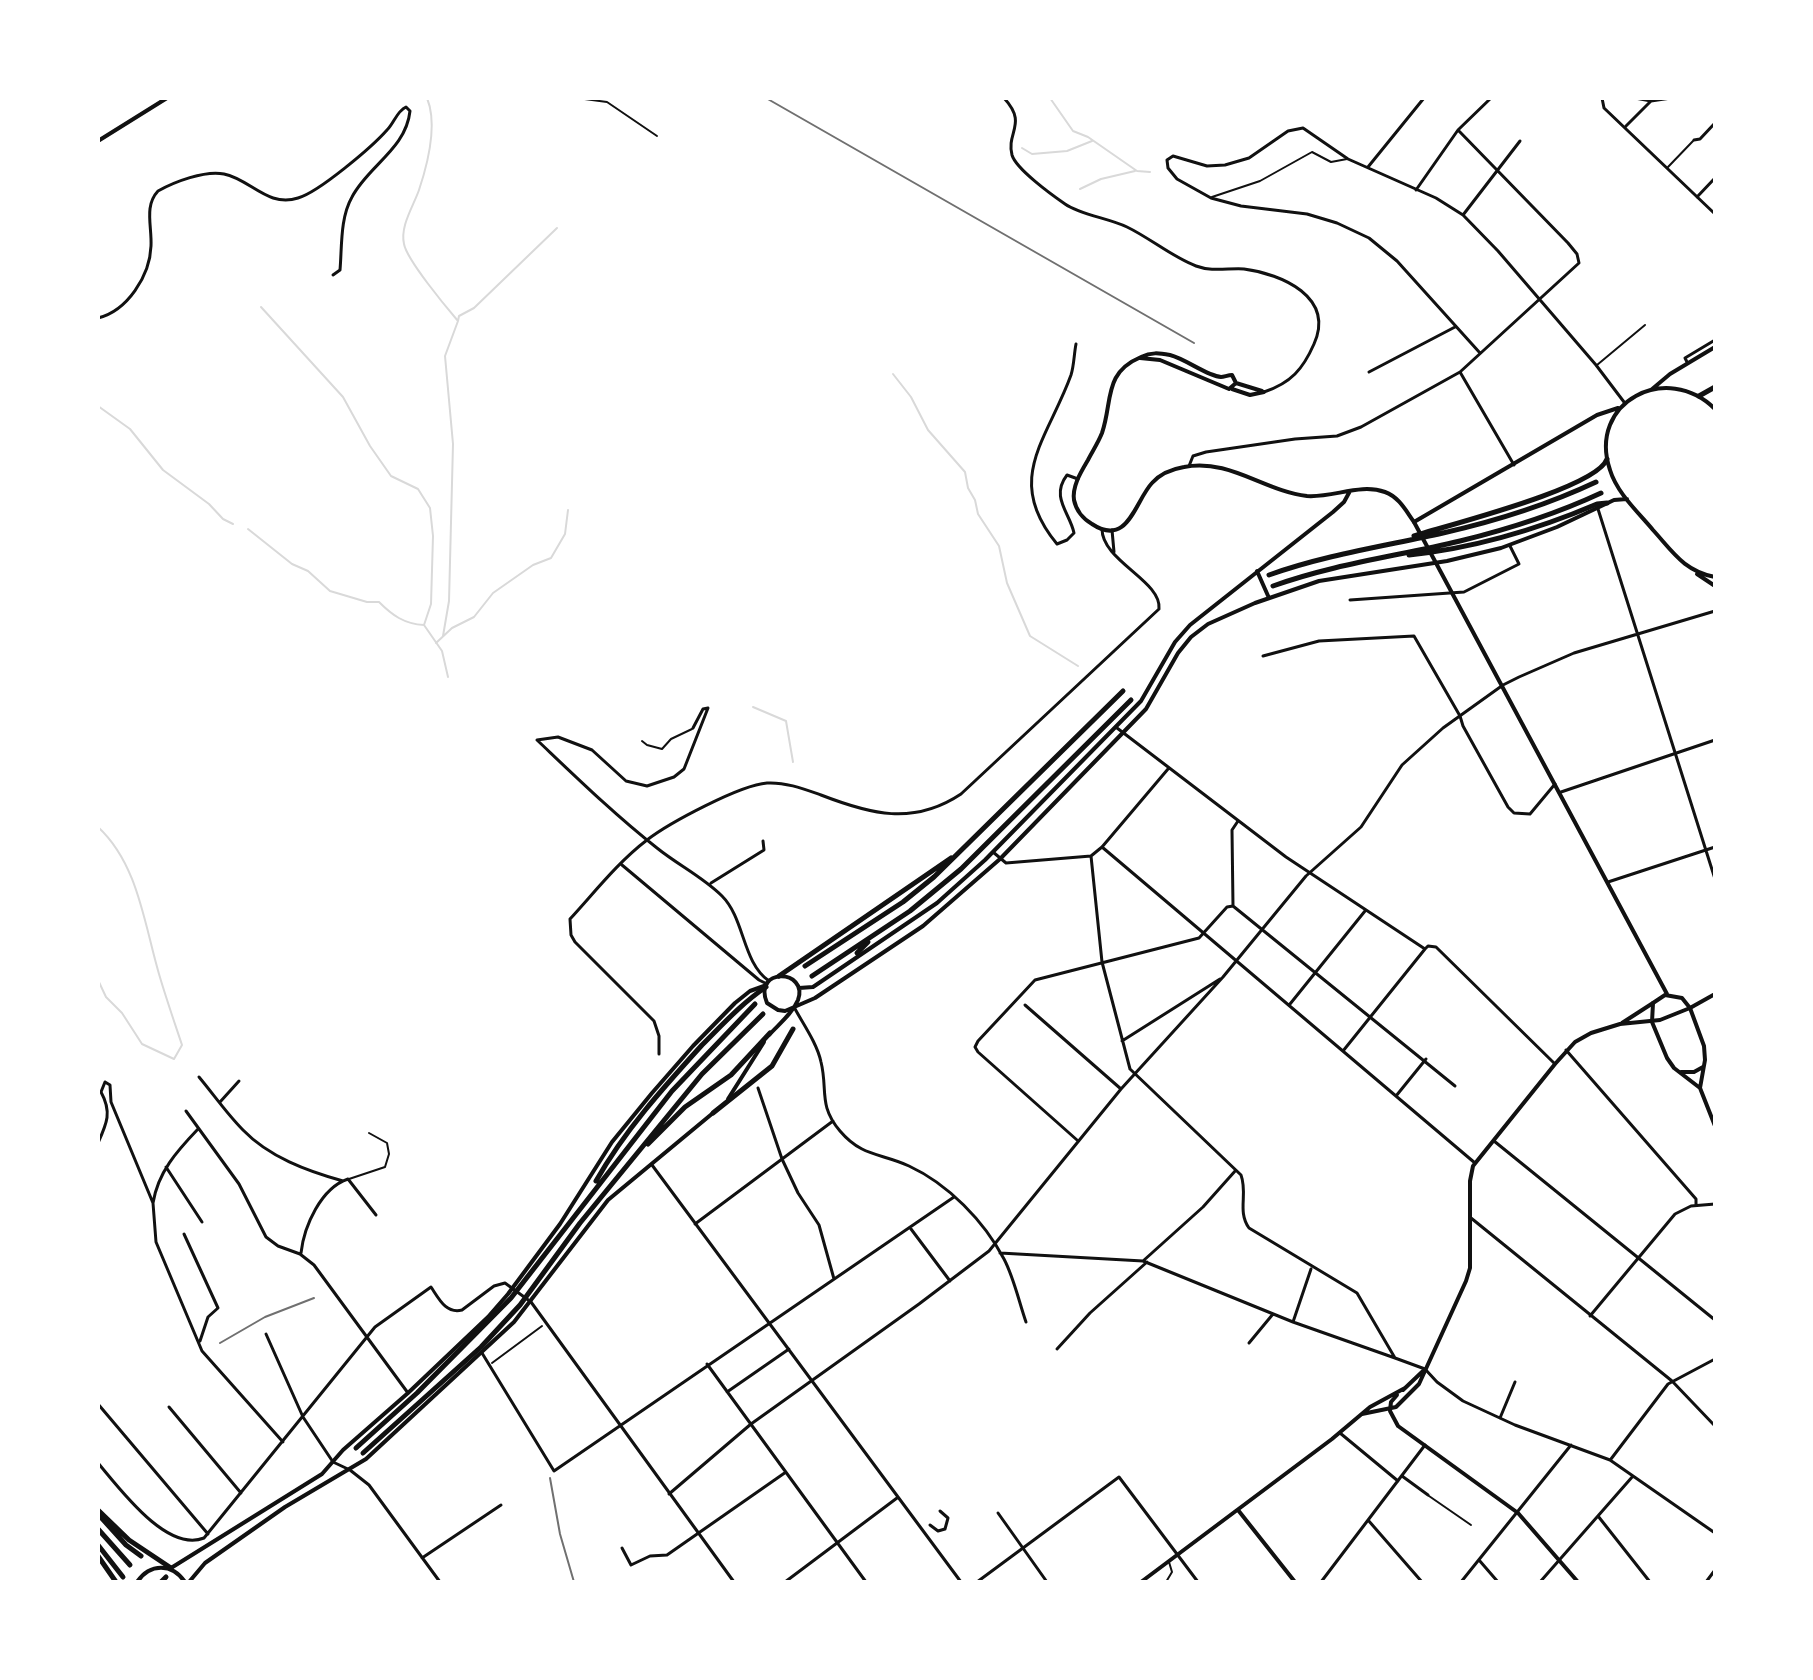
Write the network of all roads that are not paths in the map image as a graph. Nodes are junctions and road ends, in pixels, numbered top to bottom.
1 (167, 98) edge
2 (577, 98) edge
3 (1004, 98) edge
4 (1424, 98) edge
5 (1491, 98) edge
6 (1602, 98) edge
7 (1635, 98) edge
8 (1671, 98) edge
9 (1651, 101) junction
10 (1715, 123) edge
11 (1625, 127) junction
12 (1458, 130) junction
13 (657, 136) dead end
14 (1694, 140) joint
15 (98, 141) edge
16 (1520, 141) dead end
17 (1348, 159) junction
18 (1368, 167) junction
19 (1668, 167) junction
20 (1497, 169) junction
21 (1715, 178) edge
22 (1416, 190) junction
23 (1697, 197) junction
24 (1211, 198) junction
25 (1715, 214) edge
26 (1463, 215) junction
27 (333, 275) dead end
28 (1540, 300) junction
29 (98, 318) edge
30 (1645, 325) dead end
31 (1455, 327) junction
32 (1715, 340) edge
33 (1076, 344) dead end
34 (1715, 347) edge
35 (1480, 353) junction
36 (1140, 358) junction
37 (1688, 363) junction
38 (1596, 365) junction
39 (1369, 372) dead end
40 (1460, 372) junction
41 (1223, 377) junction
42 (1236, 383) junction
43 (1224, 387) junction
44 (1715, 387) edge
45 (1232, 389) junction
46 (1650, 390) junction
47 (1264, 392) junction
48 (1699, 396) junction
49 (1624, 402) junction
50 (1618, 408) junction
51 (1715, 409) edge
52 (1607, 459) junction
53 (1514, 465) junction
54 (1189, 466) junction
55 (1078, 479) junction
56 (1596, 482) dead end
57 (1350, 491) junction
58 (1601, 493) dead end
59 (1627, 499) junction
60 (1607, 503) junction
61 (1598, 508) junction
62 (1414, 522) junction
63 (1102, 529) junction
64 (1112, 530) junction
65 (1509, 545) junction
66 (1382, 546) junction
67 (1114, 552) junction
68 (1380, 558) junction
69 (1435, 560) junction
70 (1690, 569) junction
71 (1257, 570) junction
72 (1269, 575) dead end
73 (1715, 577) edge
74 (1273, 586) dead end
75 (1714, 586) edge
76 (1453, 594) junction
77 (1269, 598) junction
78 (1350, 600) dead end
79 (1715, 611) edge
80 (1640, 635) junction
81 (1263, 656) dead end
82 (1503, 685) junction
83 (1123, 691) dead end
84 (1131, 700) dead end
85 (1460, 716) junction
86 (693, 728) joint
87 (1117, 728) junction
88 (1124, 733) junction
89 (1715, 740) edge
90 (642, 741) dead end
91 (1674, 753) junction
92 (1169, 768) junction
93 (1556, 783) junction
94 (1561, 792) junction
95 (1238, 821) junction
96 (647, 840) junction
97 (763, 841) dead end
98 (968, 846) junction
99 (1102, 847) junction
100 (1715, 847) edge
101 (1706, 850) junction
102 (993, 852) junction
103 (1091, 856) junction
104 (1000, 859) junction
105 (622, 865) junction
106 (1310, 873) junction
107 (1715, 879) edge
108 (1608, 882) junction
109 (709, 883) junction
110 (1233, 906) junction
111 (1366, 910) junction
112 (882, 929) junction
113 (1264, 930) junction
114 (1204, 933) junction
115 (1425, 949) junction
116 (857, 953) dead end
117 (1237, 961) junction
118 (1102, 962) junction
119 (805, 966) dead end
120 (1316, 971) junction
121 (779, 976) junction
122 (812, 976) dead end
123 (1223, 977) junction
124 (767, 984) junction
125 (799, 988) junction
126 (1667, 994) junction
127 (1715, 994) edge
128 (1023, 1003) dead end
129 (1653, 1003) junction
130 (755, 1004) dead end
131 (1290, 1004) junction
132 (794, 1007) junction
133 (1690, 1008) junction
134 (763, 1014) dead end
135 (1372, 1017) junction
136 (1652, 1022) junction
137 (1620, 1024) junction
138 (793, 1029) dead end
139 (770, 1033) junction
140 (1122, 1041) junction
141 (1566, 1050) junction
142 (1343, 1051) junction
143 (659, 1054) dead end
144 (1426, 1059) junction
145 (1555, 1064) junction
146 (1704, 1066) junction
147 (1679, 1072) junction
148 (1135, 1074) junction
149 (199, 1077) dead end
150 (239, 1081) dead end
151 (1455, 1086) dead end
152 (758, 1088) dead end
153 (1700, 1088) junction
154 (1121, 1089) junction
155 (1396, 1096) junction
156 (220, 1102) junction
157 (186, 1111) dead end
158 (713, 1113) junction
159 (833, 1121) junction
160 (1715, 1126) edge
161 (198, 1128) junction
162 (369, 1133) dead end
163 (1078, 1140) junction
164 (1494, 1141) junction
165 (98, 1143) edge
166 (782, 1159) junction
167 (1475, 1163) junction
168 (652, 1165) junction
169 (166, 1167) junction
170 (624, 1168) junction
171 (1236, 1170) junction
172 (348, 1179) junction
173 (343, 1181) junction
174 (954, 1197) junction
175 (586, 1198) junction
176 (153, 1203) junction
177 (1715, 1204) edge
178 (1696, 1205) junction
179 (376, 1215) dead end
180 (1471, 1218) junction
181 (202, 1222) dead end
182 (695, 1225) junction
183 (911, 1228) junction
184 (184, 1234) dead end
185 (995, 1243) junction
186 (1000, 1253) junction
187 (300, 1254) junction
188 (1638, 1258) junction
189 (1145, 1262) junction
190 (1312, 1267) junction
191 (834, 1279) junction
192 (950, 1281) junction
193 (515, 1288) junction
194 (530, 1301) junction
195 (1273, 1314) junction
196 (1590, 1316) junction
197 (1715, 1320) edge
198 (769, 1322) junction
199 (1026, 1322) dead end
200 (1293, 1322) junction
201 (542, 1326) dead end
202 (266, 1334) dead end
203 (368, 1338) junction
204 (199, 1343) junction
205 (1249, 1343) dead end
206 (789, 1349) junction
207 (1057, 1349) dead end
208 (482, 1353) junction
209 (1395, 1358) junction
210 (1715, 1359) edge
211 (492, 1363) dead end
212 (707, 1364) junction
213 (1425, 1369) junction
214 (811, 1379) junction
215 (1672, 1381) junction
216 (1515, 1382) dead end
217 (1405, 1388) junction
218 (727, 1392) junction
219 (408, 1393) junction
220 (98, 1404) edge
221 (169, 1407) dead end
222 (1390, 1410) junction
223 (1362, 1414) junction
224 (303, 1417) junction
225 (1500, 1418) junction
226 (751, 1424) junction
227 (620, 1425) junction
228 (1715, 1426) edge
229 (1340, 1433) junction
230 (283, 1442) junction
231 (1571, 1444) junction
232 (1425, 1445) junction
233 (356, 1448) dead end
234 (363, 1453) dead end
235 (1610, 1460) junction
236 (333, 1462) junction
237 (98, 1463) edge
238 (350, 1470) junction
239 (786, 1472) junction
240 (1402, 1476) junction
241 (1633, 1476) junction
242 (1398, 1481) junction
243 (241, 1493) junction
244 (669, 1494) junction
245 (1428, 1495) joint
246 (898, 1497) junction
247 (501, 1505) dead end
248 (1238, 1510) junction
249 (940, 1511) dead end
250 (98, 1512) edge
251 (998, 1513) dead end
252 (1518, 1513) junction
253 (1598, 1516) junction
254 (1368, 1520) junction
255 (930, 1525) dead end
256 (1471, 1525) dead end
257 (98, 1529) edge
258 (1715, 1533) edge
259 (208, 1534) junction
260 (698, 1534) junction
261 (837, 1542) junction
262 (98, 1545) edge
263 (622, 1548) dead end
264 (1024, 1549) junction
265 (1177, 1554) junction
266 (100, 1556) edge
267 (141, 1556) dead end
268 (422, 1558) junction
269 (1560, 1559) junction
270 (1479, 1560) junction
271 (1168, 1561) junction
272 (130, 1565) dead end
273 (171, 1568) junction
274 (1715, 1570) edge
275 (123, 1577) dead end
276 (1710, 1577) junction
277 (1715, 1581) edge
278 (116, 1582) edge
279 (137, 1582) edge
280 (187, 1582) edge
281 (440, 1582) edge
282 (734, 1582) edge
283 (785, 1582) edge
284 (866, 1582) edge
285 (961, 1582) edge
286 (977, 1582) edge
287 (1047, 1582) edge
288 (1141, 1582) edge
289 (1166, 1582) edge
290 (1198, 1582) edge
291 (1295, 1582) edge
292 (1321, 1582) edge
293 (1422, 1582) edge
294 (1461, 1582) edge
295 (1498, 1582) edge
296 (1540, 1582) edge
297 (1578, 1582) edge
298 (1650, 1582) edge
299 (1706, 1582) edge

1 - 15 street
2 - 13 street
3 - 47 street
4 - 18 street
5 - 12 street
6 - 11 street
7 - 9 street
8 - 9 street
9 - 11 street
10 - 14 street
11 - 19 street
12 - 20 street
12 - 22 street
14 - 19 street
16 - 20 street
17 - 18 street
17 - 24 street
17 - 24 street
18 - 22 street
19 - 23 street
20 - 26 street
20 - 28 street
21 - 23 street
22 - 26 street
23 - 25 street
24 - 31 street
26 - 28 street
27 - 29 street
28 - 35 street
28 - 38 street
30 - 38 street
31 - 35 street
31 - 39 street
32 - 37 street
33 - 55 street
34 - 37 street
35 - 40 street
36 - 41 street
36 - 43 street
36 - 55 street
37 - 46 street
38 - 49 street
40 - 53 street
40 - 54 street
41 - 42 street
41 - 43 street
42 - 45 street
42 - 47 street
43 - 45 street
44 - 48 highway
45 - 47 street
46 - 48 street
46 - 49 street
48 - 51 street
49 - 50 street
50 - 52 street
50 - 53 street
52 - 59 street
52 - 66 highway
53 - 62 street
54 - 57 street
54 - 64 street
55 - 63 street
56 - 66 highway
57 - 62 street
57 - 71 street
58 - 68 highway
59 - 60 street
59 - 70 street
60 - 61 street
60 - 68 highway
61 - 65 street
61 - 80 street
62 - 69 street
63 - 64 street
63 - 67 street
64 - 67 street
65 - 69 street
65 - 76 street
66 - 72 highway
67 - 96 street
68 - 74 highway
69 - 76 street
69 - 77 street
70 - 73 street
70 - 75 street
71 - 77 street
71 - 87 street
76 - 78 street
76 - 82 street
77 - 88 street
79 - 80 street
80 - 82 street
80 - 91 street
81 - 85 street
82 - 85 street
82 - 93 street
83 - 98 highway
84 - 112 highway
85 - 93 street
85 - 106 street
86 - 90 street
86 - 96 street
87 - 88 street
87 - 102 street
88 - 92 street
88 - 104 street
89 - 91 street
91 - 94 street
91 - 101 street
92 - 95 street
92 - 99 street
93 - 94 street
94 - 108 street
95 - 106 street
95 - 110 street
96 - 105 street
96 - 109 street
97 - 109 street
98 - 119 highway
98 - 121 highway
99 - 103 street
99 - 114 street
100 - 101 street
101 - 107 street
101 - 108 street
102 - 104 street
102 - 125 street
103 - 104 street
103 - 118 street
104 - 132 street
105 - 124 street
105 - 143 street
106 - 111 street
106 - 113 street
108 - 126 street
109 - 124 street
110 - 113 street
110 - 114 street
111 - 115 street
111 - 120 street
112 - 116 highway
112 - 122 highway
113 - 117 street
113 - 120 street
114 - 117 street
114 - 118 street
115 - 135 street
115 - 145 street
117 - 123 street
117 - 131 street
118 - 140 street
118 - 163 street
120 - 131 street
120 - 135 street
121 - 124 street
121 - 125 street
123 - 140 street
123 - 148 street
124 - 132 street
124 - 175 highway
124 - 193 street
125 - 132 street
126 - 129 street
126 - 133 street
127 - 133 street
128 - 154 street
129 - 136 street
129 - 137 street
130 - 175 highway
131 - 142 street
132 - 139 street
132 - 159 street
133 - 136 street
133 - 146 street
134 - 170 highway
135 - 142 street
135 - 144 street
136 - 137 street
136 - 147 street
137 - 141 street
138 - 158 highway
139 - 158 street
139 - 170 highway
140 - 148 street
141 - 145 street
141 - 178 street
142 - 155 street
144 - 151 street
144 - 155 street
145 - 164 street
146 - 147 street
146 - 153 street
147 - 153 street
148 - 154 street
148 - 171 street
149 - 156 street
150 - 156 street
152 - 166 street
153 - 160 street
154 - 163 street
155 - 167 street
156 - 173 street
157 - 161 street
158 - 168 street
159 - 166 street
159 - 174 street
161 - 169 street
161 - 187 street
162 - 172 street
163 - 185 street
164 - 167 street
164 - 188 street
165 - 176 street
166 - 182 street
166 - 191 street
167 - 180 street
168 - 182 street
168 - 194 street
169 - 176 street
169 - 181 street
170 - 234 highway
171 - 189 street
171 - 190 street
172 - 173 street
172 - 179 street
173 - 187 street
174 - 183 street
174 - 185 street
175 - 233 highway
176 - 204 street
177 - 178 street
178 - 188 street
180 - 196 street
180 - 213 street
182 - 198 street
183 - 191 street
183 - 192 street
184 - 204 street
185 - 186 street
185 - 192 street
186 - 189 street
186 - 199 street
187 - 203 street
188 - 196 street
188 - 197 street
189 - 195 street
189 - 207 street
190 - 200 street
190 - 209 street
191 - 198 street
192 - 214 street
193 - 194 street
193 - 203 street
193 - 219 street
194 - 208 street
194 - 227 street
195 - 200 street
195 - 205 street
196 - 215 street
198 - 206 street
198 - 212 street
200 - 209 street
201 - 211 street
202 - 224 street
203 - 219 street
203 - 224 street
204 - 230 street
206 - 214 street
206 - 218 street
208 - 227 street
208 - 238 street
209 - 213 street
210 - 215 street
212 - 218 street
212 - 227 street
213 - 217 street
213 - 222 street
213 - 225 street
214 - 226 street
214 - 246 street
215 - 228 street
215 - 235 street
216 - 225 street
217 - 222 street
217 - 223 street
218 - 226 street
219 - 236 street
220 - 259 street
221 - 243 street
222 - 223 street
222 - 232 street
223 - 229 street
224 - 230 street
224 - 236 street
225 - 231 street
226 - 239 street
226 - 244 street
227 - 244 street
229 - 242 street
229 - 248 street
230 - 243 street
231 - 235 street
231 - 252 street
232 - 240 street
232 - 252 street
235 - 241 street
236 - 238 street
236 - 273 street
237 - 259 street
238 - 268 street
238 - 280 street
239 - 260 street
239 - 261 street
240 - 242 street
240 - 245 street
241 - 253 street
241 - 258 street
242 - 254 street
243 - 259 street
244 - 260 street
245 - 256 street
246 - 261 street
246 - 285 street
247 - 268 street
248 - 265 street
248 - 291 street
249 - 255 street
250 - 267 highway
250 - 273 highway
251 - 264 street
252 - 269 street
252 - 270 street
253 - 269 street
253 - 298 street
254 - 292 street
254 - 293 street
257 - 272 highway
260 - 263 street
260 - 282 street
261 - 283 street
261 - 284 street
262 - 266 highway
262 - 275 highway
264 - 265 street
264 - 286 street
264 - 287 street
265 - 271 street
265 - 290 street
266 - 278 highway
268 - 281 street
269 - 296 street
269 - 297 street
270 - 294 street
270 - 295 street
271 - 288 street
271 - 289 street
273 - 279 street
273 - 280 street
274 - 276 street
276 - 277 street
276 - 299 street

